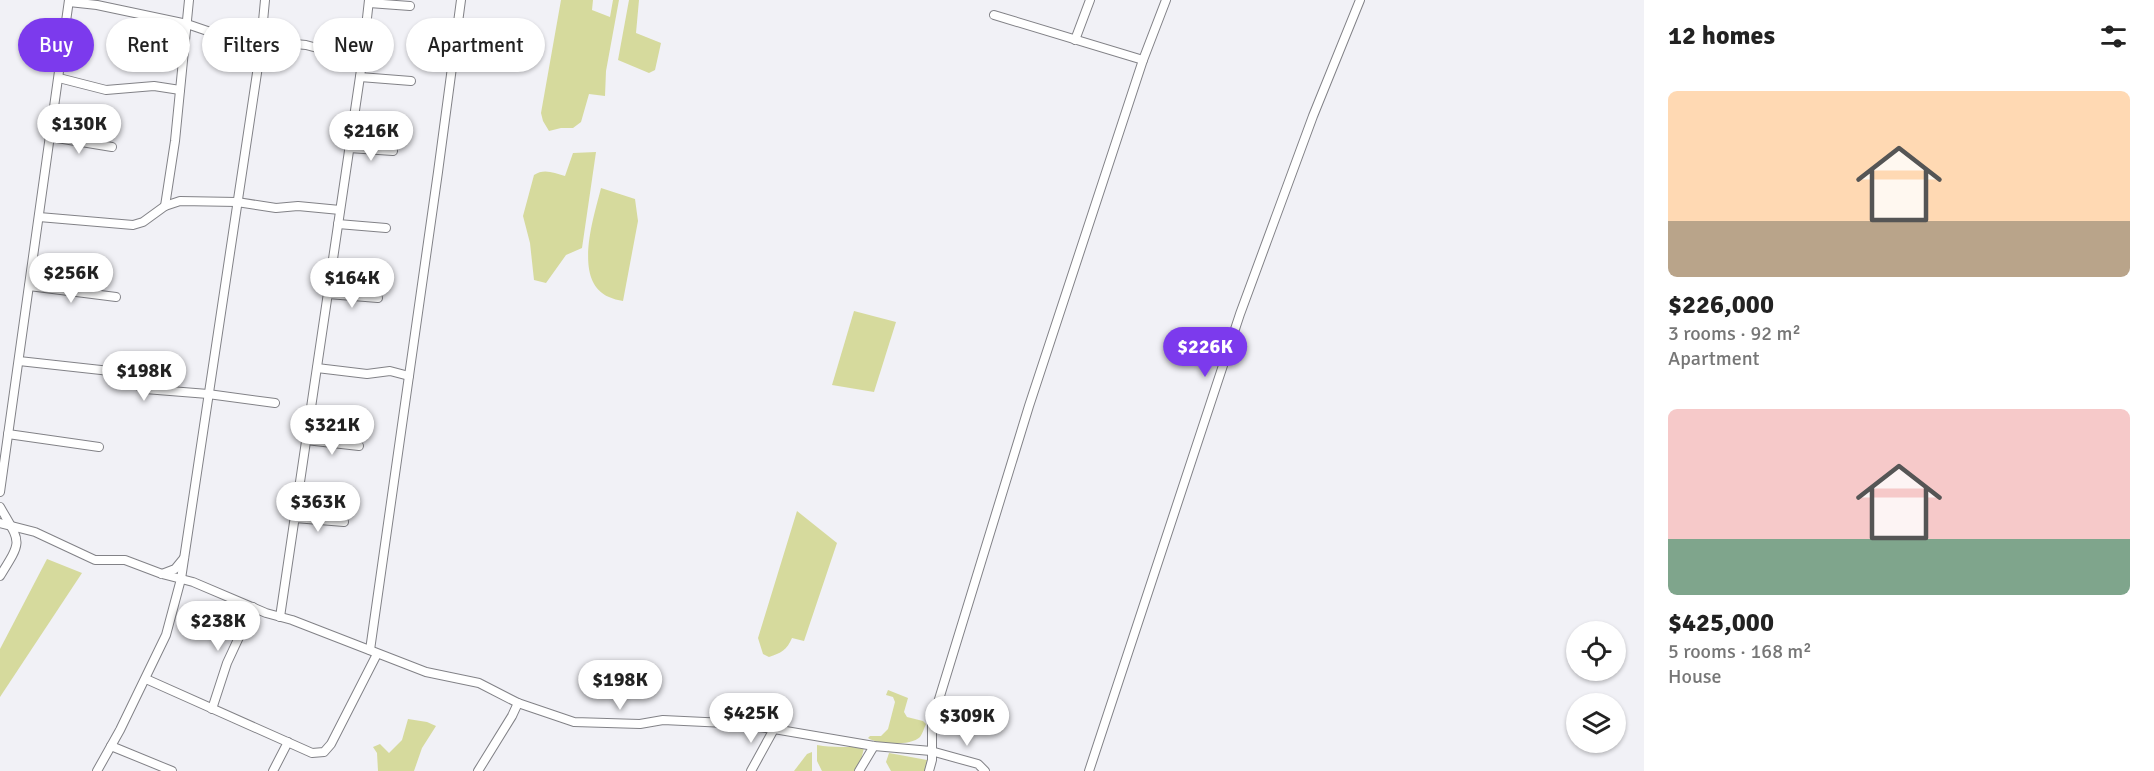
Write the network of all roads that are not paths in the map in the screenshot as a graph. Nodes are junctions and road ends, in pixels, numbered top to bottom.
1 (189, 0) edge
2 (264, 0) edge
3 (461, 0) edge
4 (1090, 0) edge
5 (1166, 0) edge
6 (1360, 0) edge
7 (69, 1) edge
8 (369, 2) edge
9 (410, 6) dead end
10 (994, 15) dead end
11 (159, 18) edge
12 (188, 18) edge
13 (263, 18) edge
14 (367, 18) edge
15 (458, 18) edge
16 (1076, 40) junction
17 (1143, 60) junction
18 (182, 72) edge
19 (256, 72) edge
20 (361, 72) edge
21 (451, 72) edge
22 (360, 77) junction
23 (59, 78) junction
24 (411, 81) dead end
25 (180, 90) junction
26 (51, 137) junction
27 (112, 147) dead end
28 (349, 148) junction
29 (393, 151) dead end
30 (237, 202) junction
31 (165, 206) junction
32 (340, 210) junction
33 (39, 217) junction
34 (338, 224) junction
35 (386, 228) dead end
36 (30, 286) junction
37 (328, 294) junction
38 (116, 297) dead end
39 (378, 298) dead end
40 (19, 360) junction
41 (317, 368) junction
42 (409, 376) junction
43 (208, 394) junction
44 (275, 403) dead end
45 (8, 434) junction
46 (306, 440) junction
47 (359, 446) dead end
48 (99, 447) dead end
49 (0, 492) edge
50 (0, 507) edge
51 (295, 518) junction
52 (344, 522) dead end
53 (0, 523) edge
54 (12, 527) junction
55 (185, 557) junction
56 (162, 574) junction
57 (0, 576) edge
58 (182, 579) junction
59 (253, 607) junction
60 (280, 617) junction
61 (373, 652) junction
62 (146, 679) junction
63 (518, 704) junction
64 (212, 709) junction
65 (774, 729) junction
66 (288, 742) junction
67 (111, 746) junction
68 (874, 746) junction
69 (931, 751) junction
70 (97, 771) edge
71 (172, 771) edge
72 (273, 771) edge
73 (478, 771) edge
74 (751, 771) edge
75 (859, 771) edge
76 (929, 771) edge
77 (986, 771) edge
78 (1089, 771) edge

1 - 12 street
2 - 13 street
3 - 15 street
4 - 16 street
5 - 17 street
6 - 78 street
7 - 11 street
7 - 23 street
8 - 9 street
8 - 14 street
10 - 16 street
16 - 17 street
17 - 69 street
18 - 25 street
19 - 30 street
20 - 22 street
21 - 42 street
22 - 24 street
22 - 28 street
23 - 25 street
23 - 26 street
25 - 31 street
26 - 27 street
26 - 33 street
28 - 29 street
28 - 32 street
30 - 31 street
30 - 32 street
30 - 43 street
31 - 33 street
32 - 34 street
33 - 36 street
34 - 35 street
34 - 37 street
36 - 38 street
36 - 40 street
37 - 39 street
37 - 41 street
40 - 43 street
40 - 45 street
41 - 42 street
41 - 46 street
42 - 61 street
43 - 44 street
43 - 55 street
45 - 48 street
45 - 49 street
46 - 47 street
46 - 51 street
50 - 54 street
51 - 52 street
51 - 60 street
53 - 54 street
54 - 56 street
54 - 57 street
55 - 56 street
55 - 58 street
56 - 58 street
58 - 59 street
58 - 62 street
59 - 60 street
59 - 64 street
60 - 61 street
61 - 63 street
61 - 66 street
62 - 64 street
62 - 67 street
63 - 65 street
63 - 73 street
64 - 66 street
65 - 68 street
65 - 74 street
66 - 72 street
67 - 70 street
67 - 71 street
68 - 69 street
68 - 75 street
69 - 76 street
69 - 77 street

